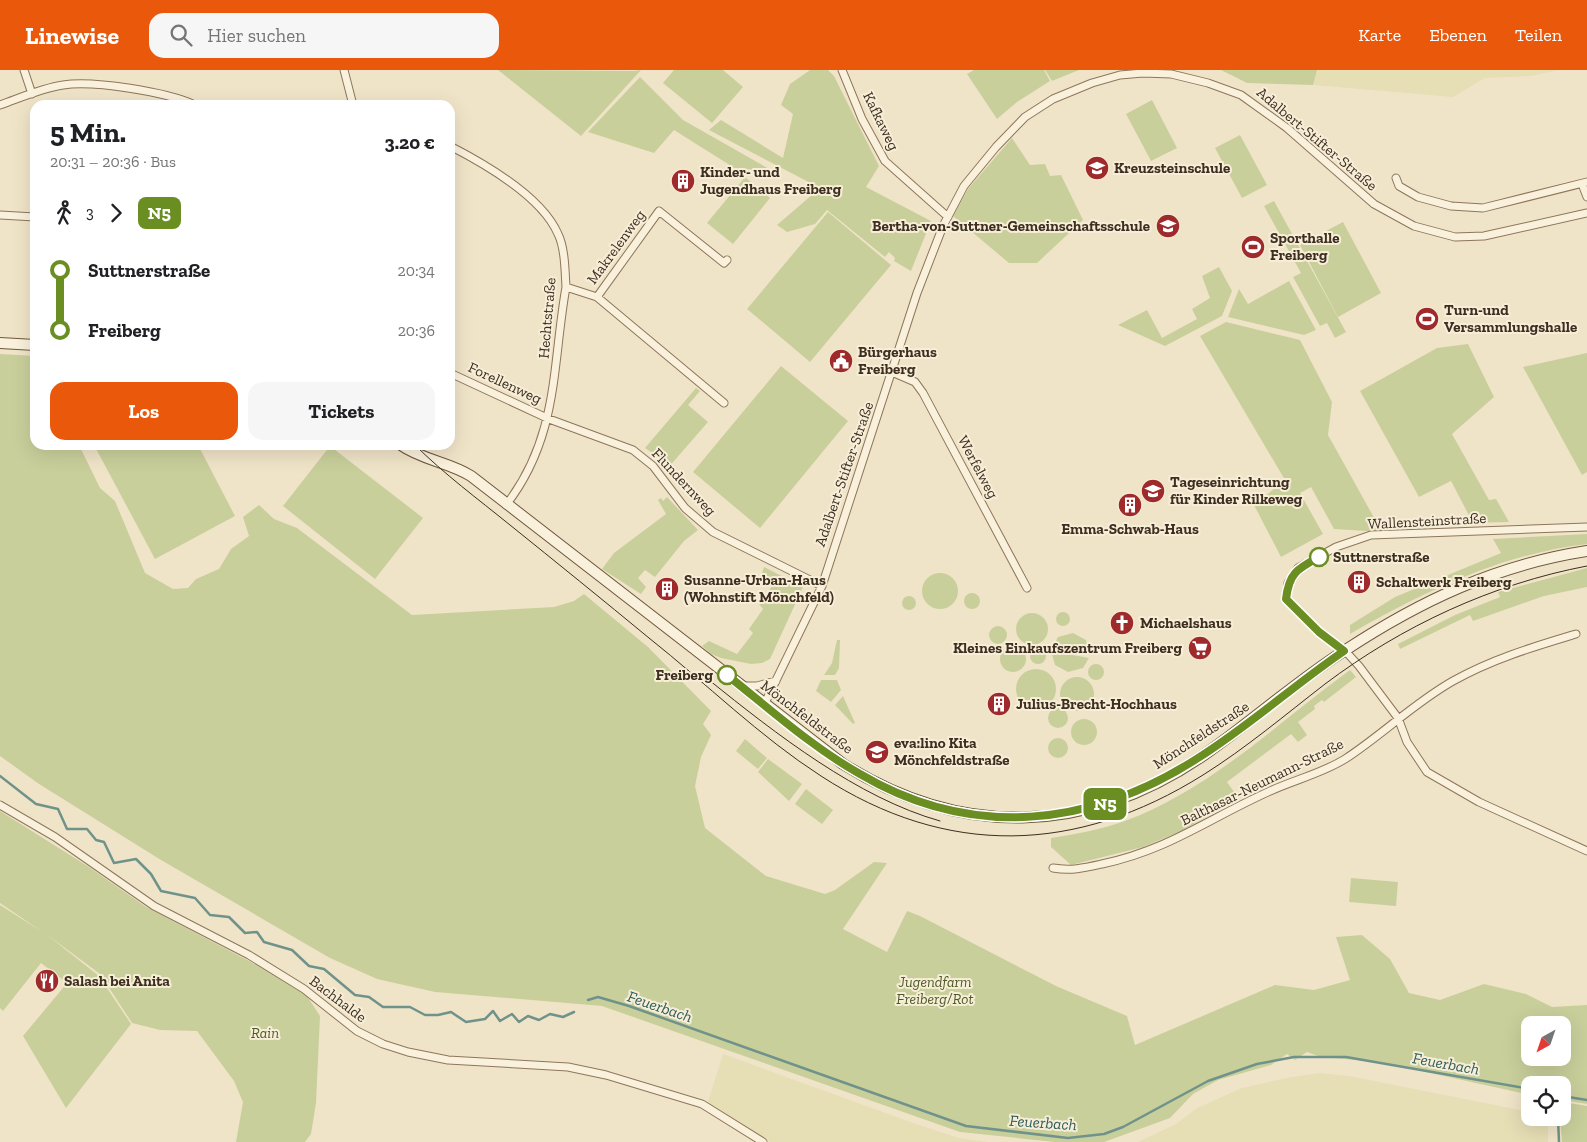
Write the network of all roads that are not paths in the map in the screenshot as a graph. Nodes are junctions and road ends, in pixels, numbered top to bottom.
1 (24, 70) edge
2 (344, 70) edge
3 (842, 70) edge
4 (32, 94) junction
5 (185, 100) edge
6 (352, 100) edge
7 (0, 105) edge
8 (455, 149) edge
9 (1396, 178) dead end
10 (1584, 183) edge
11 (1587, 197) edge
12 (1587, 213) edge
13 (0, 215) edge
14 (30, 217) edge
15 (948, 217) junction
16 (727, 260) dead end
17 (566, 287) junction
18 (597, 297) junction
19 (0, 343) edge
20 (30, 344) edge
21 (892, 372) junction
22 (455, 375) edge
23 (724, 403) dead end
24 (549, 419) junction
25 (410, 450) edge
26 (506, 505) junction
27 (1587, 527) edge
28 (1587, 551) edge
29 (822, 586) junction
30 (1026, 588) dead end
31 (1576, 634) dead end
32 (1344, 651) junction
33 (776, 681) junction
34 (740, 686) junction
35 (764, 705) junction
36 (1398, 718) junction
37 (0, 805) edge
38 (1587, 851) edge
39 (1053, 868) dead end
40 (763, 1142) edge

1 - 4 street
2 - 6 street
3 - 15 street, Kafkaweg
4 - 5 street
4 - 7 street
8 - 17 street, Hechtstraße
9 - 10 street
10 - 11 street
12 - 15 street, Adalbert-Stifter-Straße
13 - 14 street
15 - 21 street, Adalbert-Stifter-Straße
16 - 18 street, Makrelenweg
17 - 18 street, Makrelenweg
17 - 24 street, Hechtstraße
18 - 23 street, Makrelenweg
19 - 20 main road
21 - 29 street, Adalbert-Stifter-Straße
21 - 30 street, Werfelweg
22 - 24 street, Forellenweg
24 - 26 street, Hechtstraße
24 - 29 street, Flundernweg
25 - 26 main road, Mönchfeldstraße
26 - 34 main road, Mönchfeldstraße
27 - 32 street, Wallensteinstraße
28 - 32 main road, Mönchfeldstraße
29 - 33 street, Adalbert-Stifter-Straße
31 - 36 street, Balthasar-Neumann-Straße
32 - 35 main road, Mönchfeldstraße
32 - 36 street
33 - 34 street
33 - 35 street, Adalbert-Stifter-Straße
34 - 35 main road, Mönchfeldstraße
36 - 38 street
36 - 39 street, Balthasar-Neumann-Straße
37 - 40 street, Bachhalde

